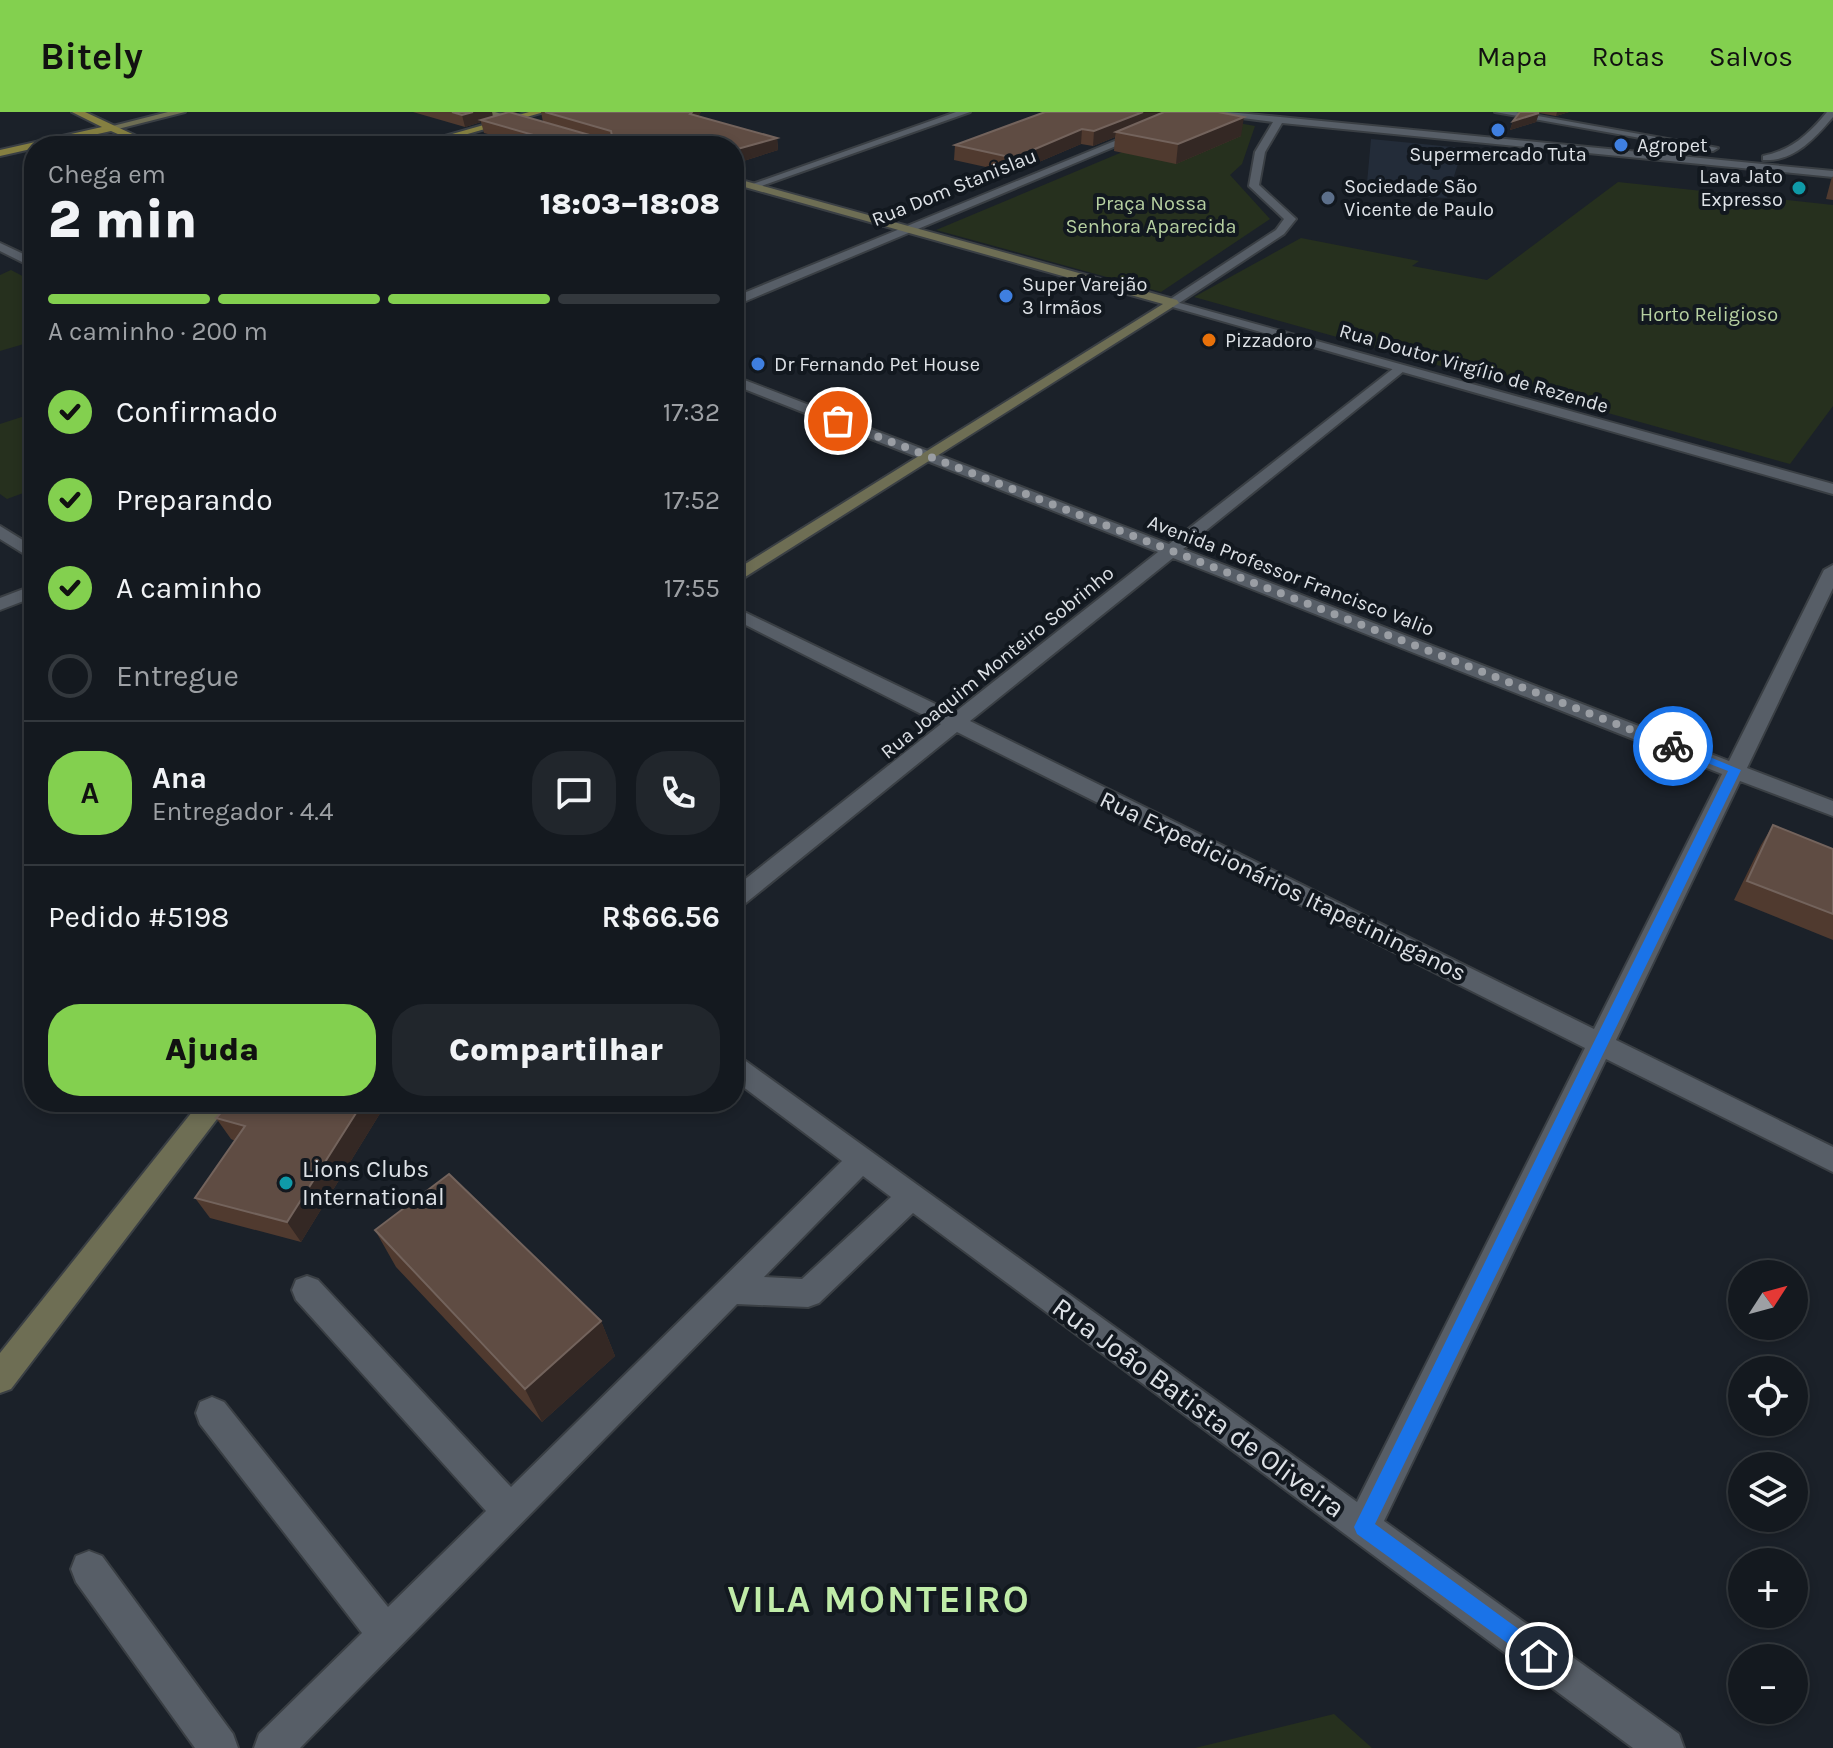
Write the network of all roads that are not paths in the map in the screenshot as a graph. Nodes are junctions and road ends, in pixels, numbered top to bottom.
1 (65, 112) edge
2 (77, 112) edge
3 (180, 112) edge
4 (485, 112) edge
5 (539, 112) edge
6 (965, 112) edge
7 (1200, 112) edge
8 (1500, 112) edge
9 (1832, 112) edge
10 (551, 115) edge
11 (512, 119) junction
12 (1279, 120) junction
13 (96, 122) junction
14 (524, 123) junction
15 (110, 128) junction
16 (546, 129) edge
17 (1152, 129) edge
18 (75, 136) edge
19 (129, 136) edge
20 (457, 136) edge
21 (467, 136) edge
22 (24, 148) edge
23 (1724, 150) dead end
24 (0, 153) edge
25 (1738, 153) dead end
26 (1769, 163) junction
27 (1833, 173) edge
28 (744, 184) edge
29 (752, 186) junction
30 (907, 230) junction
31 (0, 246) edge
32 (24, 257) edge
33 (744, 298) edge
34 (1173, 303) junction
35 (1399, 368) junction
36 (744, 384) edge
37 (928, 457) junction
38 (1833, 489) edge
39 (0, 531) edge
40 (24, 548) edge
41 (1170, 551) junction
42 (1833, 570) edge
43 (744, 573) edge
44 (24, 594) edge
45 (0, 605) edge
46 (744, 617) edge
47 (956, 723) junction
48 (1735, 770) junction
49 (1833, 809) edge
50 (744, 892) edge
51 (1601, 1044) junction
52 (744, 1073) edge
53 (208, 1112) edge
54 (862, 1159) junction
55 (1833, 1160) edge
56 (911, 1196) junction
57 (307, 1290) dead end
58 (731, 1290) junction
59 (0, 1378) edge
60 (212, 1413) dead end
61 (510, 1511) junction
62 (1363, 1527) junction
63 (89, 1569) dead end
64 (386, 1634) junction
65 (219, 1748) edge
66 (273, 1748) edge
67 (1665, 1748) edge

1 - 13 main road
2 - 13 main road
3 - 15 main road
4 - 11 main road
5 - 11 main road
6 - 29 street
7 - 12 street
8 - 23 street
9 - 26 street
10 - 14 main road
11 - 14 main road
11 - 20 main road
12 - 26 street
12 - 34 street
13 - 15 main road
14 - 16 main road
14 - 21 main road
15 - 18 main road
15 - 19 main road
17 - 30 street, Rua Dom Stanislau
22 - 24 main road
25 - 26 street
26 - 27 street
28 - 29 main road, Rua Doutor Virgílio de Rezende
29 - 30 main road, Rua Doutor Virgílio de Rezende
30 - 33 street, Rua Dom Stanislau
30 - 34 main road, Rua Doutor Virgílio de Rezende
31 - 32 street
34 - 35 street, Rua Doutor Virgílio de Rezende
34 - 37 main road
35 - 38 street, Rua Doutor Virgílio de Rezende
35 - 41 street, Rua Joaquim Monteiro Sobrinho
36 - 37 street, Avenida Professor Francisco Valio
37 - 41 street, Avenida Professor Francisco Valio
37 - 43 main road
39 - 40 street
41 - 47 street, Rua Joaquim Monteiro Sobrinho
41 - 48 street, Avenida Professor Francisco Valio
42 - 48 street
44 - 45 street
46 - 47 street, Rua Expedicionários Itapetininganos
47 - 50 street, Rua Joaquim Monteiro Sobrinho
47 - 51 street, Rua Expedicionários Itapetininganos
48 - 49 street, Avenida Professor Francisco Valio
48 - 51 street
51 - 55 street, Rua Expedicionários Itapetininganos
51 - 62 street
52 - 54 street, Rua João Batista de Oliveira
53 - 59 main road
54 - 56 street, Rua João Batista de Oliveira
54 - 58 street
56 - 58 street
56 - 62 street, Rua João Batista de Oliveira
57 - 61 street
58 - 61 street
60 - 64 street
61 - 64 street
62 - 67 street, Rua João Batista de Oliveira
63 - 65 street
64 - 66 street

